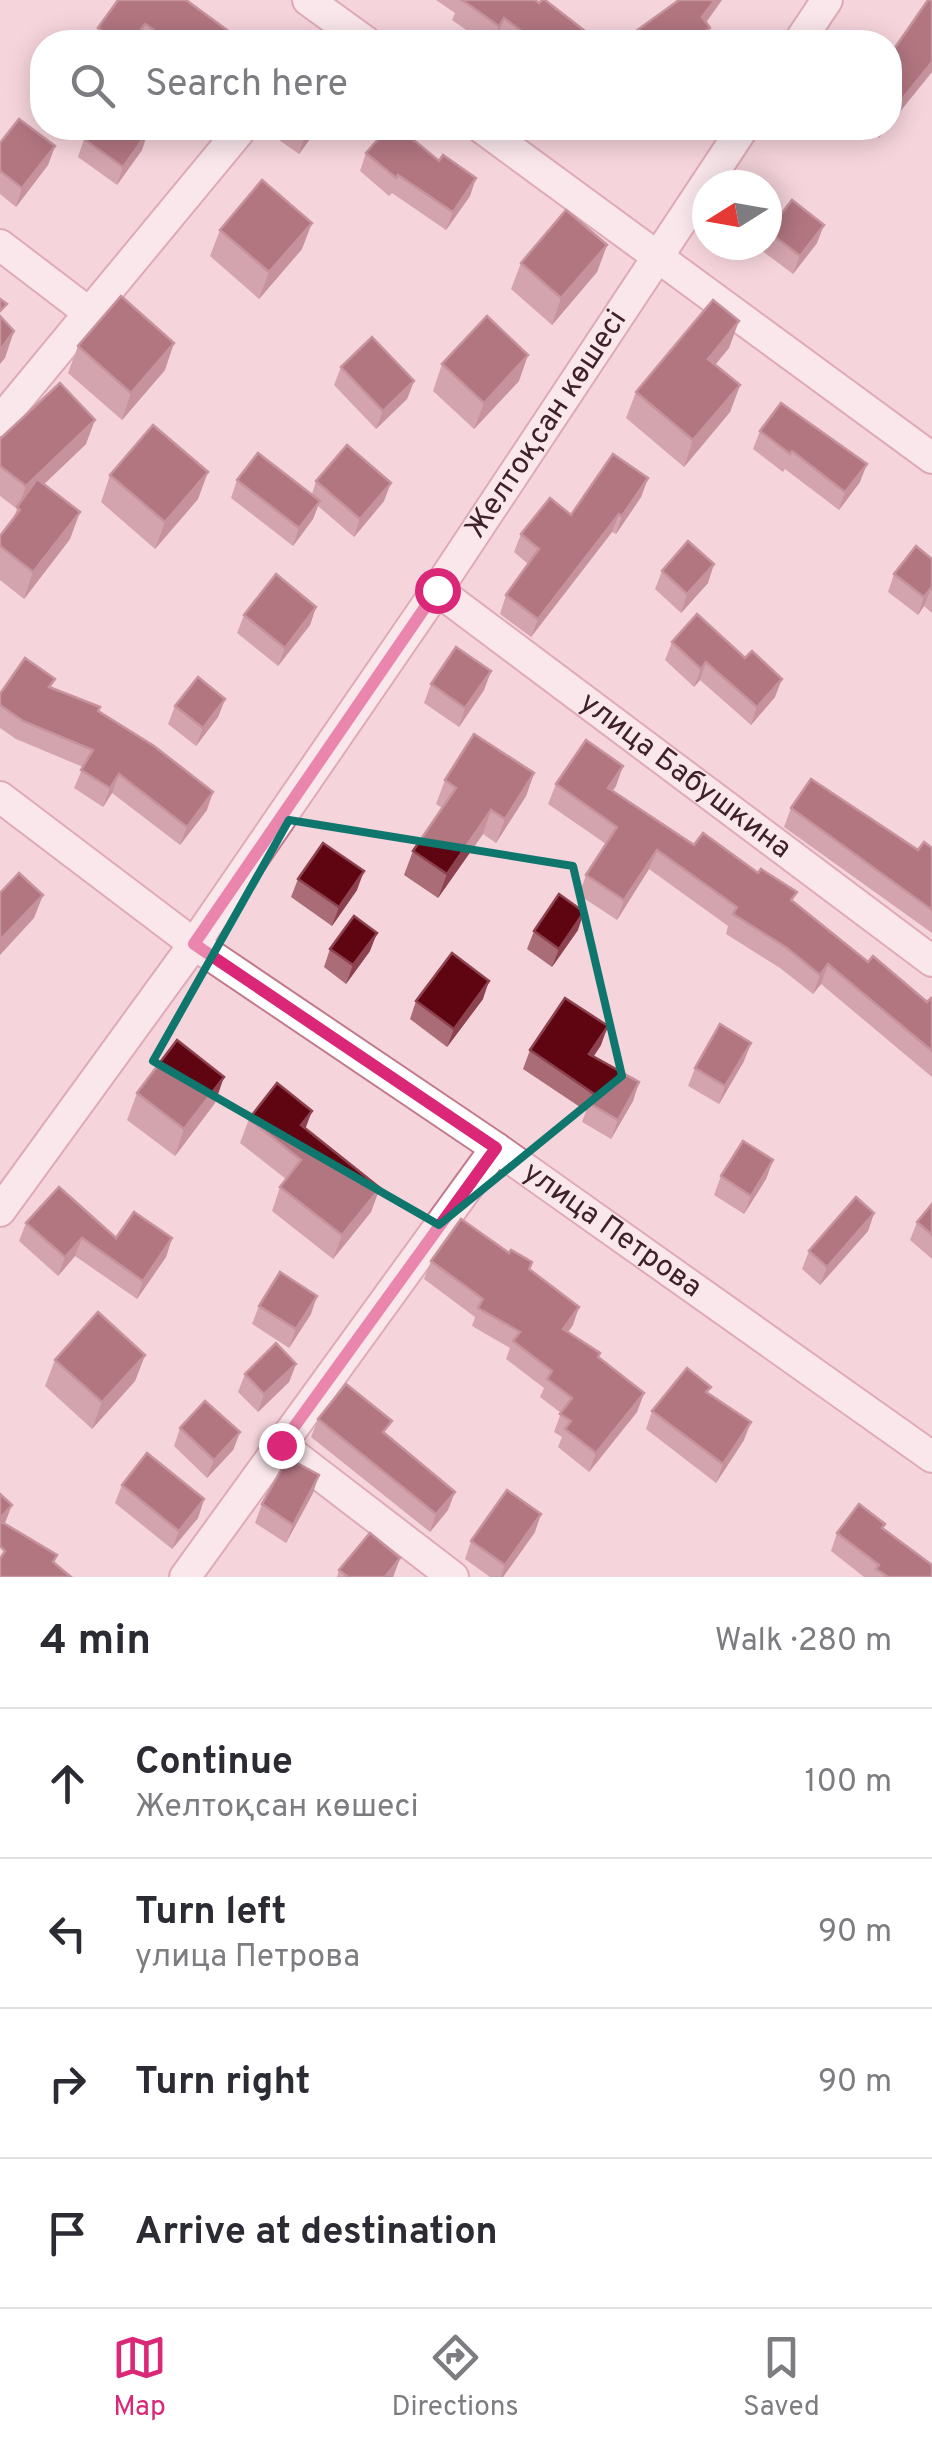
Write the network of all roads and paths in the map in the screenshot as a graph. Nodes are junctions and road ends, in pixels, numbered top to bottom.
1 (308, 0) edge
2 (827, 0) edge
3 (323, 30) edge
4 (807, 30) edge
5 (232, 140) edge
6 (498, 140) edge
7 (735, 140) edge
8 (0, 244) edge
9 (658, 256) junction
10 (88, 312) junction
11 (0, 421) edge
12 (932, 458) edge
13 (437, 590) junction
14 (0, 797) edge
15 (194, 944) junction
16 (932, 961) edge
17 (496, 1148) junction
18 (0, 1211) edge
19 (281, 1445) junction
20 (932, 1457) edge
21 (185, 1577) edge
22 (452, 1577) edge

1 - 3 street
2 - 4 street
5 - 10 street
6 - 9 street
7 - 9 street, Желтоқсан көшесі
8 - 10 street
9 - 12 street
9 - 13 street, Желтоқсан көшесі
10 - 11 street
13 - 15 street, Желтоқсан көшесі
13 - 16 street, улица Бабушкина
14 - 15 street, улица Петрова
15 - 17 street, улица Петрова
15 - 18 street, Желтоқсан көшесі
17 - 19 street
17 - 20 street, улица Петрова
19 - 21 street
19 - 22 street

